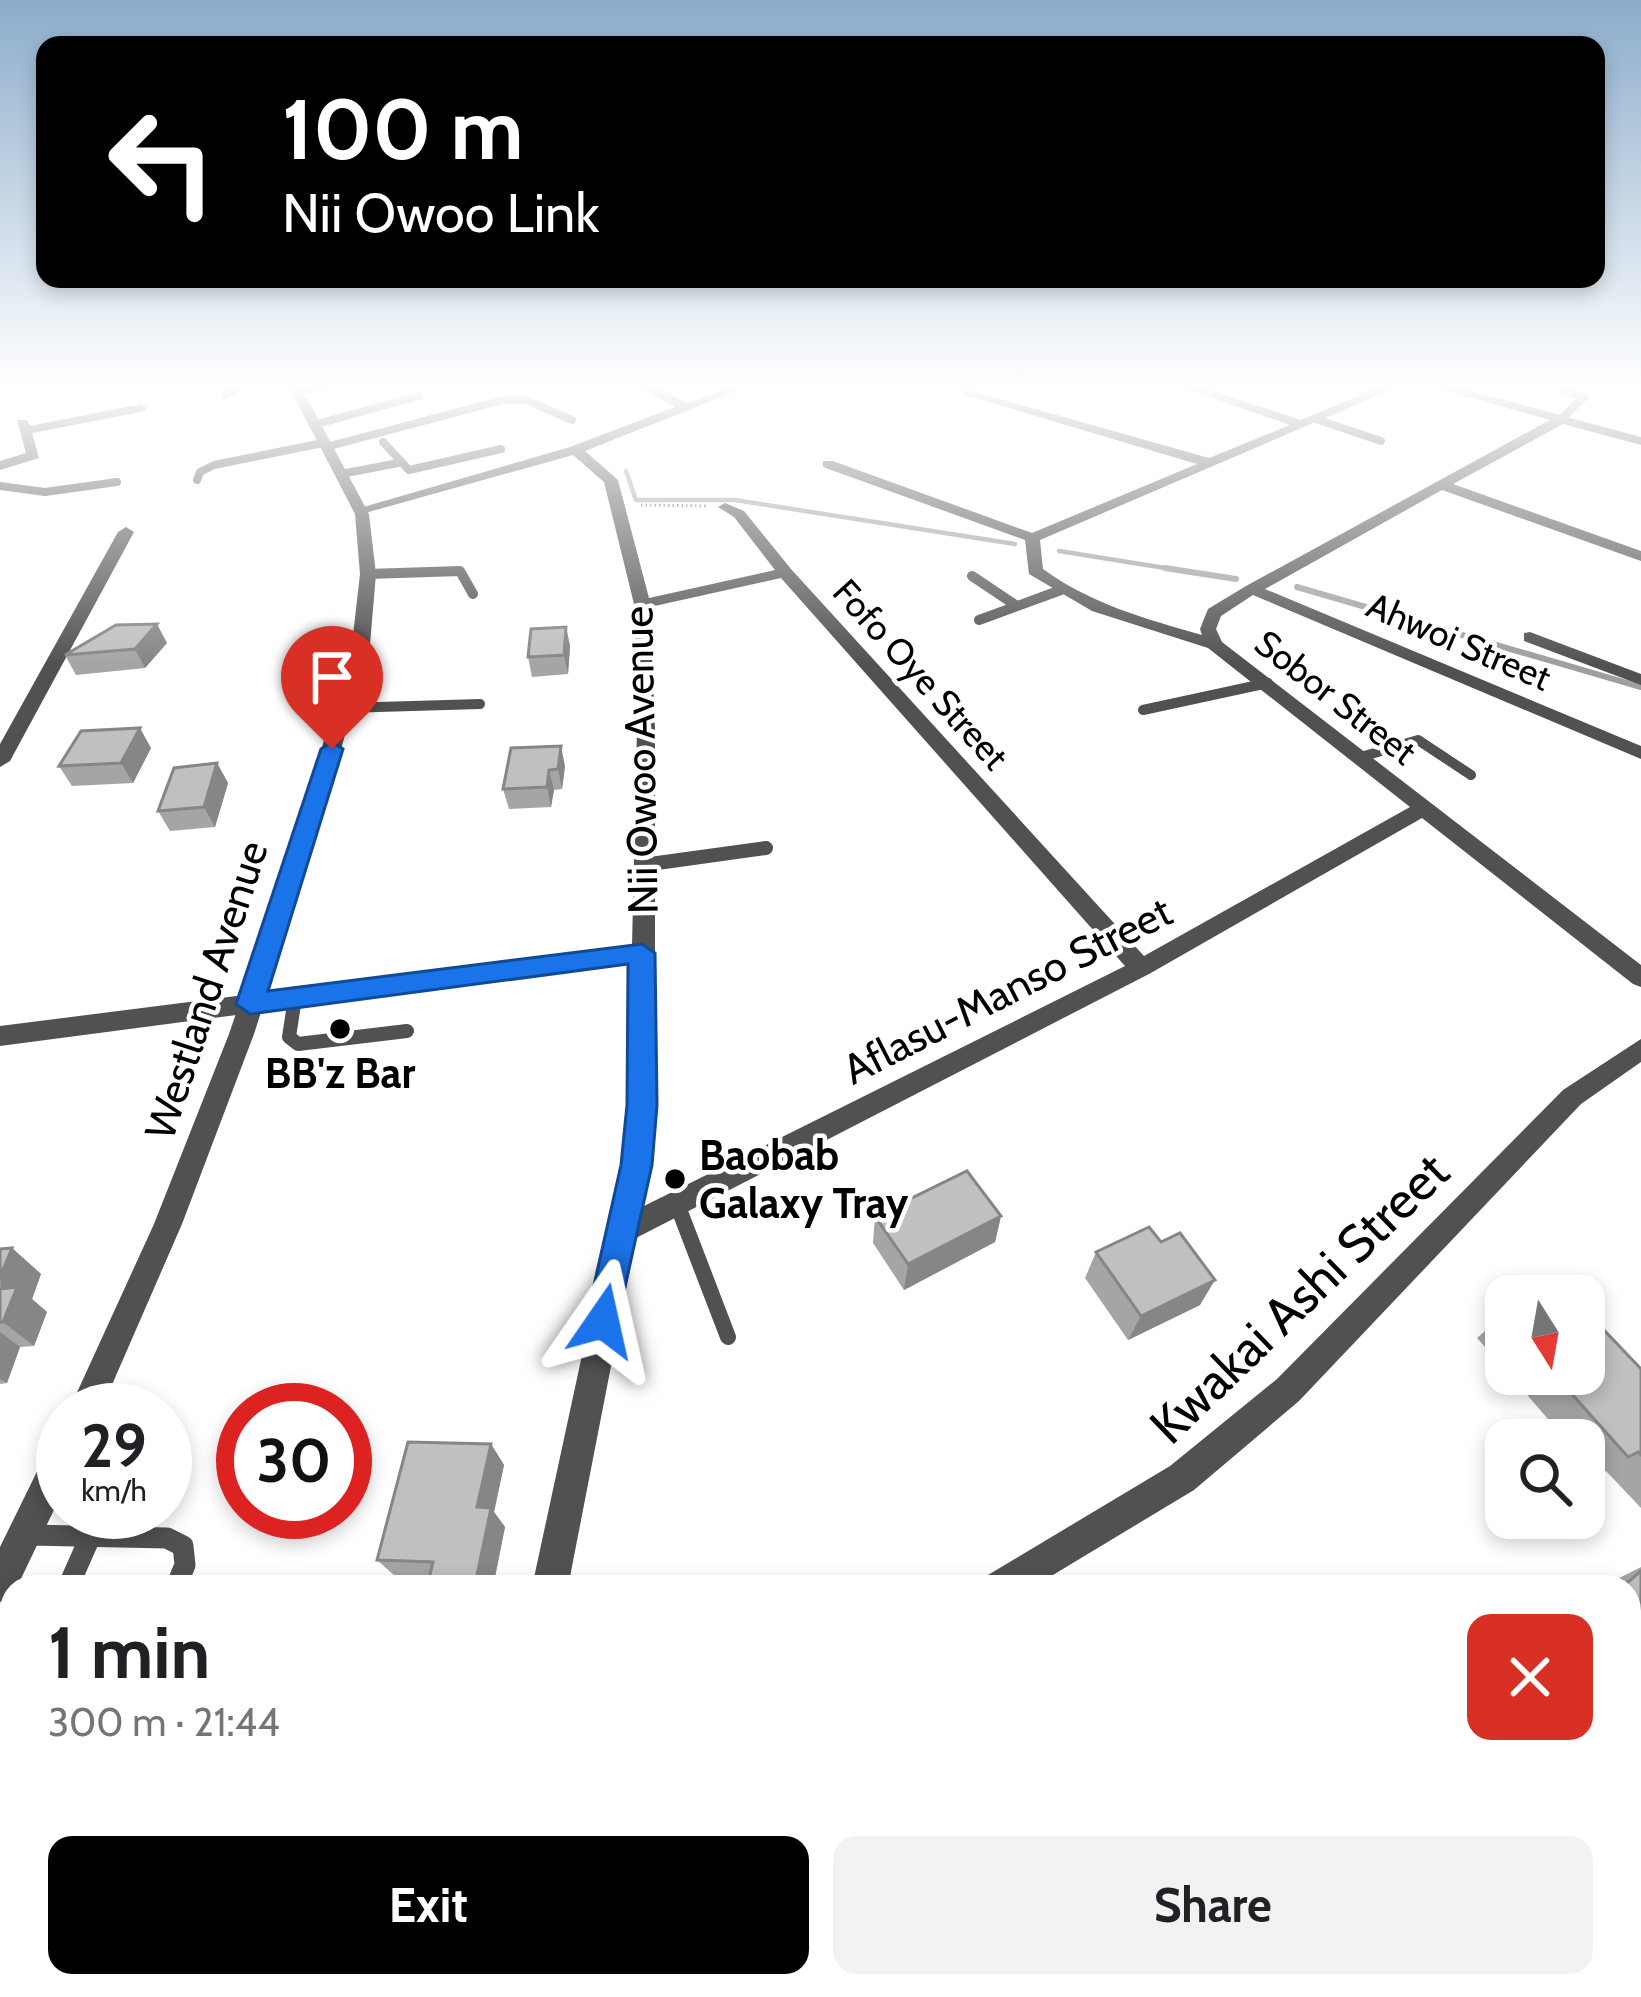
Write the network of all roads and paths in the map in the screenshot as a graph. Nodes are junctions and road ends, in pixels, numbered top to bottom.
1 (343, 478) edge
2 (474, 478) edge
3 (609, 478) edge
4 (867, 478) edge
5 (1174, 478) edge
6 (1453, 478) edge
7 (117, 482) dead end
8 (1441, 485) junction
9 (0, 486) edge
10 (617, 504) junction
11 (725, 507) joint
12 (360, 510) junction
13 (126, 532) dead end
14 (1033, 538) junction
15 (1641, 556) edge
16 (785, 572) junction
17 (368, 574) junction
18 (972, 576) dead end
19 (1252, 589) junction
20 (1061, 590) junction
21 (473, 593) dead end
22 (641, 604) junction
23 (1017, 606) junction
24 (979, 620) dead end
25 (1530, 637) dead end
26 (1214, 644) junction
27 (1641, 680) edge
28 (1268, 683) junction
29 (480, 704) dead end
30 (345, 708) junction
31 (1143, 710) dead end
32 (1641, 753) edge
33 (1361, 757) junction
34 (0, 761) edge
35 (1471, 776) dead end
36 (1424, 808) junction
37 (766, 848) dead end
38 (644, 865) junction
39 (642, 953) junction
40 (1141, 968) junction
41 (1641, 978) edge
42 (295, 998) junction
43 (250, 1004) junction
44 (407, 1031) dead end
45 (0, 1036) edge
46 (1641, 1049) edge
47 (677, 1204) junction
48 (621, 1232) junction
49 (728, 1337) dead end
50 (97, 1383) edge
51 (36, 1510) edge
52 (24, 1535) junction
53 (36, 1535) edge
54 (89, 1539) edge
55 (169, 1539) edge
56 (4, 1575) edge
57 (73, 1575) edge
58 (181, 1575) edge
59 (552, 1575) edge
60 (1021, 1575) edge

1 - 12 street, Westland Avenue
2 - 12 street
3 - 10 street, Nii Owoo Avenue
4 - 14 street
5 - 14 street
6 - 8 street, Sobor Street
7 - 9 lane
8 - 15 street
8 - 19 street, Sobor Street
10 - 11 path
10 - 22 street, Nii Owoo Avenue
11 - 16 street, Fofo Oye Street
12 - 17 street, Westland Avenue
13 - 34 street
14 - 20 street
16 - 22 street
16 - 40 street, Fofo Oye Street
17 - 21 lane
17 - 30 street, Westland Avenue
18 - 23 lane
19 - 26 street, Sobor Street
19 - 32 street, Ahwoi Street
20 - 23 lane
20 - 26 street
22 - 38 street, Nii Owoo Avenue
23 - 24 lane
25 - 27 street
26 - 28 street, Sobor Street
28 - 31 lane
28 - 33 street, Sobor Street
29 - 30 lane
30 - 43 street, Westland Avenue
33 - 35 lane
33 - 36 street, Sobor Street
36 - 40 street, Aflasu-Manso Street
36 - 41 street, Sobor Street
37 - 38 lane
38 - 39 street, Nii Owoo Avenue
39 - 42 street
39 - 48 street, Nii Owoo Avenue
40 - 47 street, Aflasu-Manso Street
42 - 43 street
42 - 44 lane
43 - 45 street
43 - 50 street, Westland Avenue
46 - 60 street, Kwakai Ashi Street
47 - 48 street, Aflasu-Manso Street
47 - 49 lane
48 - 59 street, Nii Owoo Avenue
51 - 52 street
52 - 53 lane
52 - 56 street
54 - 57 lane
55 - 58 lane

